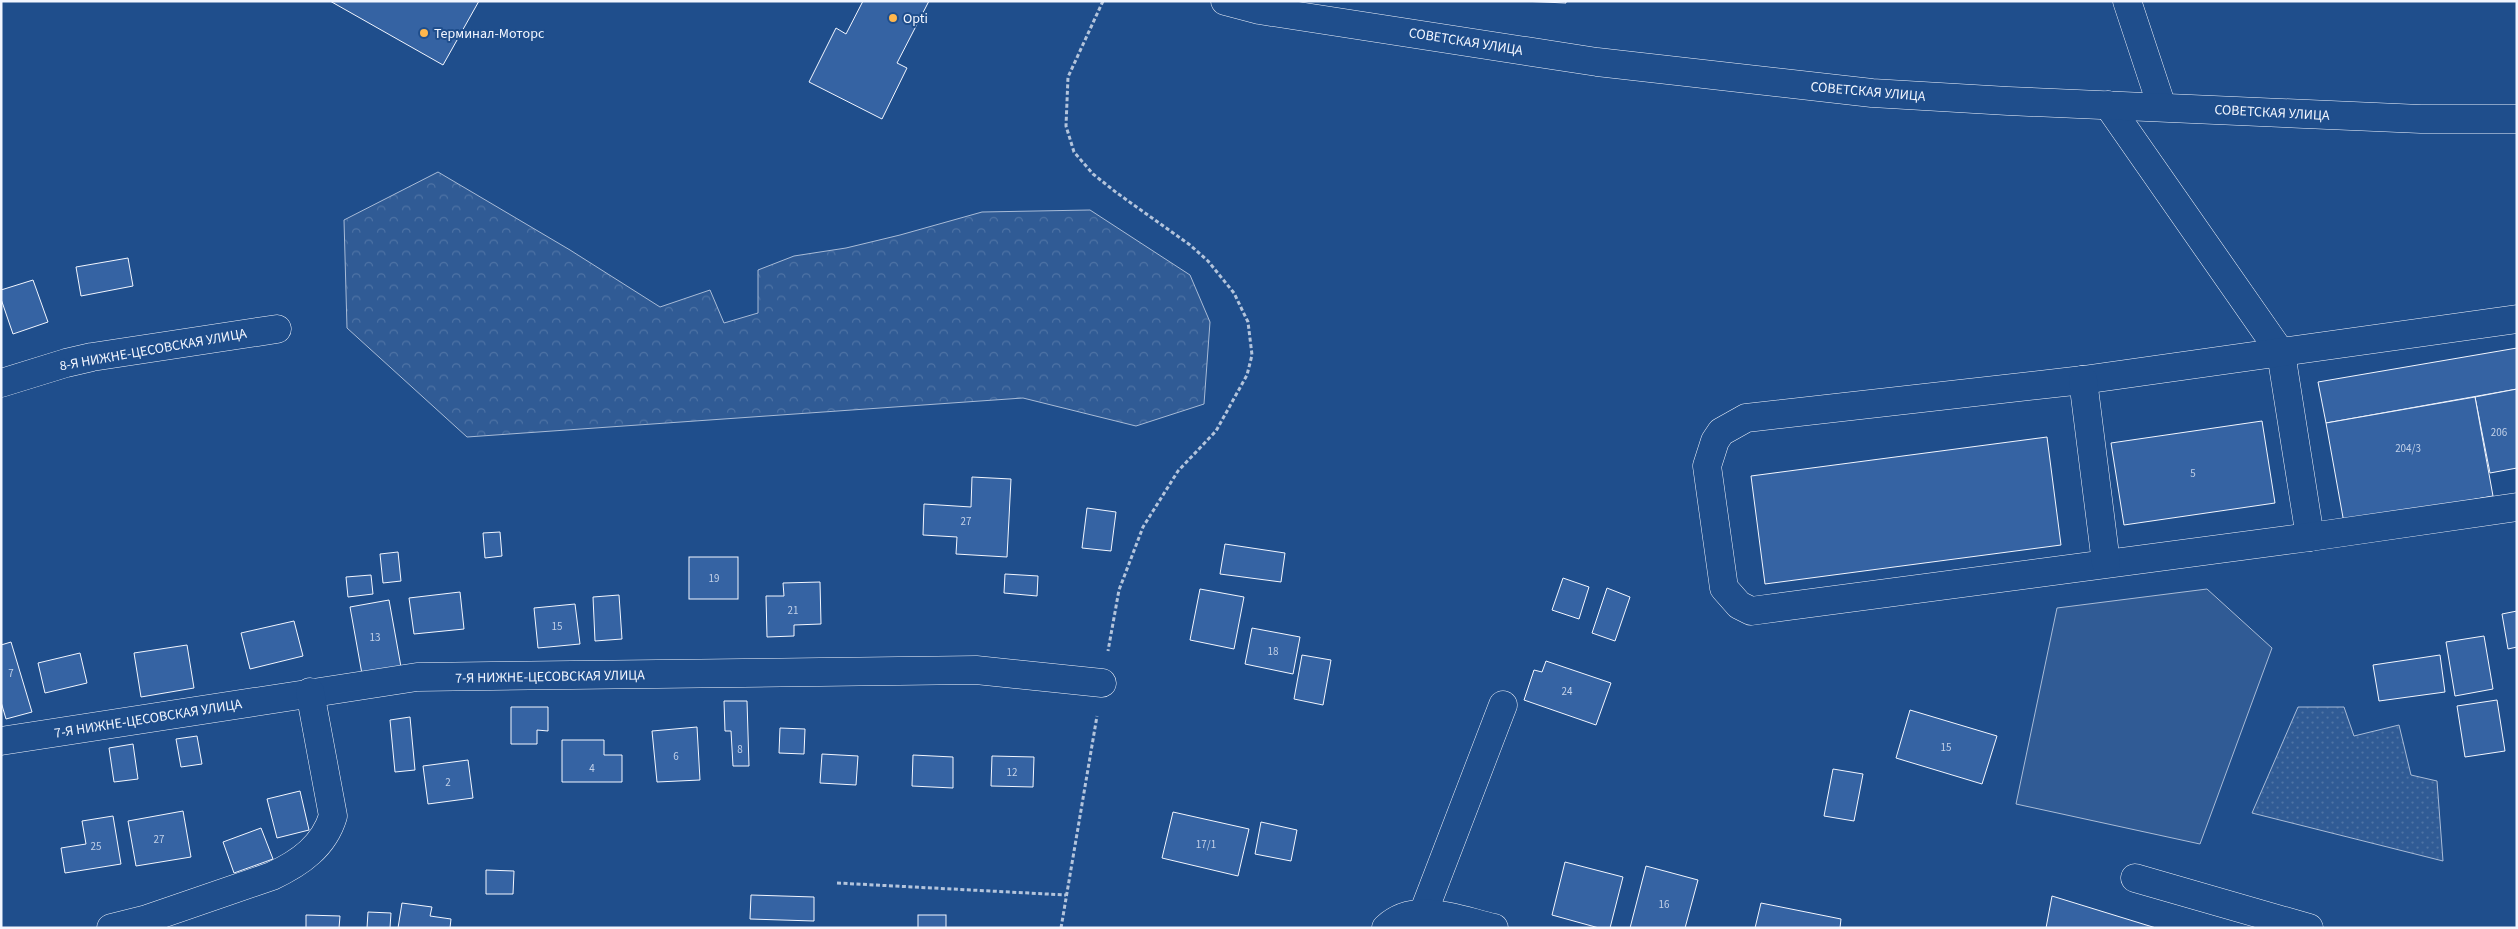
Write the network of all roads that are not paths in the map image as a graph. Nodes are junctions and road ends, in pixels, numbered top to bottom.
1 (1225, 1) edge
2 (2127, 1) edge
3 (1259, 6) edge
4 (2108, 105) junction
5 (2162, 107) junction
6 (2517, 119) edge
7 (2517, 319) edge
8 (277, 329) dead end
9 (2281, 353) junction
10 (2083, 380) junction
11 (1, 383) edge
12 (2517, 507) edge
13 (2310, 537) junction
14 (2106, 563) junction
15 (1102, 683) road end
16 (310, 692) junction
17 (1503, 705) dead end
18 (1, 741) edge
19 (2135, 878) dead end
20 (1424, 911) junction
21 (111, 928) edge
22 (1386, 928) edge
23 (1494, 928) edge
24 (2309, 928) edge

1 - 3 street, СОВЕТСКАЯ УЛИЦА
2 - 5 street
3 - 4 street, СОВЕТСКАЯ УЛИЦА
4 - 5 street, СОВЕТСКАЯ УЛИЦА
4 - 9 street
5 - 6 street, СОВЕТСКАЯ УЛИЦА
7 - 9 street
8 - 11 street, 8-Я НИЖНЕ-ЦЕСОВСКАЯ УЛИЦА
9 - 10 street
9 - 13 street
10 - 14 street
10 - 14 street
12 - 13 street
13 - 14 street
15 - 16 street, 7-Я НИЖНЕ-ЦЕСОВСКАЯ УЛИЦА
16 - 18 street, 7-Я НИЖНЕ-ЦЕСОВСКАЯ УЛИЦА
16 - 21 street
17 - 20 street
19 - 24 street
20 - 22 street
20 - 23 street

